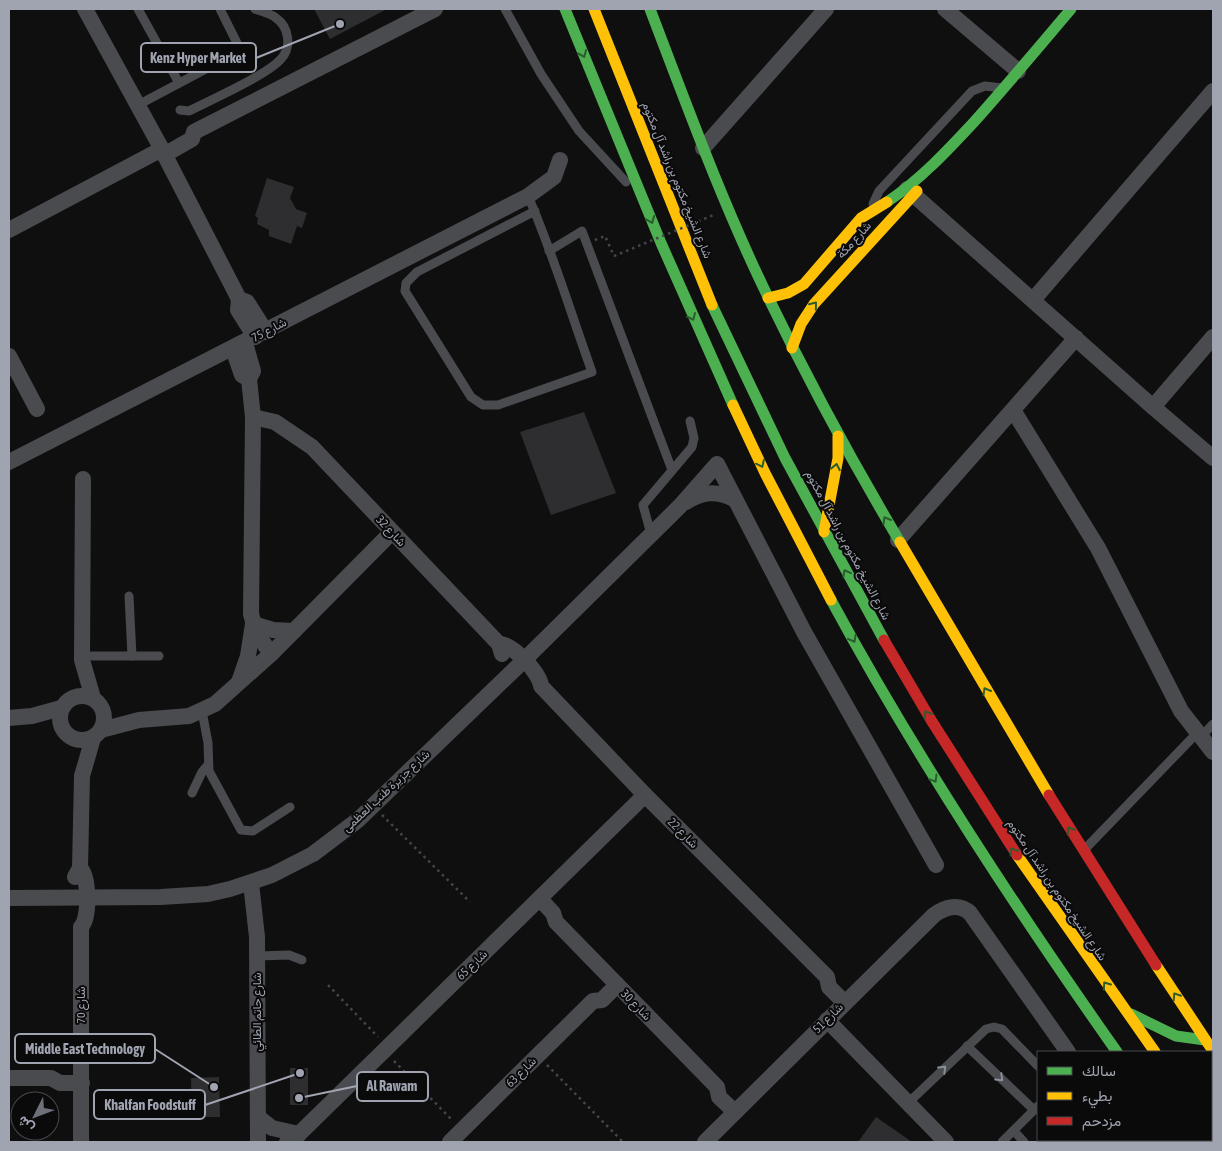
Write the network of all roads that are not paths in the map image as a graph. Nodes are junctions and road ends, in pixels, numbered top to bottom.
1 (85, 9) edge
2 (140, 9) edge
3 (220, 9) edge
4 (255, 9) edge
5 (435, 9) edge
6 (505, 9) edge
7 (564, 9) edge
8 (594, 9) edge
9 (650, 9) edge
10 (826, 9) edge
11 (945, 9) edge
12 (1071, 9) edge
13 (1018, 71) junction
14 (179, 83) junction
15 (1005, 88) junction
16 (1213, 91) edge
17 (138, 105) junction
18 (180, 110) dead end
19 (703, 148) junction
20 (162, 149) junction
21 (560, 160) dead end
22 (910, 191) junction
23 (528, 196) junction
24 (644, 202) junction
25 (873, 209) junction
26 (535, 211) junction
27 (9, 230) edge
28 (549, 251) junction
29 (768, 298) junction
30 (1033, 300) junction
31 (1213, 337) edge
32 (1076, 338) junction
33 (250, 340) junction
34 (792, 348) junction
35 (9, 356) edge
36 (1153, 407) junction
37 (37, 409) dead end
38 (1013, 410) junction
39 (690, 421) dead end
40 (253, 423) junction
41 (838, 436) junction
42 (1213, 458) edge
43 (9, 462) edge
44 (672, 470) junction
45 (83, 479) dead end
46 (734, 499) junction
47 (680, 506) junction
48 (392, 532) junction
49 (824, 532) junction
50 (651, 534) junction
51 (898, 540) junction
52 (129, 596) dead end
53 (253, 624) junction
54 (294, 631) junction
55 (271, 654) junction
56 (132, 656) junction
57 (159, 656) dead end
58 (82, 658) junction
59 (520, 664) junction
60 (237, 687) junction
61 (97, 702) junction
62 (65, 704) junction
63 (202, 711) junction
64 (15, 718) edge
65 (139, 720) junction
66 (1213, 724) edge
67 (66, 734) junction
68 (97, 734) junction
69 (1199, 735) junction
70 (1213, 752) edge
71 (208, 765) junction
72 (82, 776) junction
73 (192, 792) dead end
74 (646, 795) junction
75 (290, 807) dead end
76 (1083, 851) junction
77 (936, 865) dead end
78 (251, 883) junction
79 (9, 898) edge
80 (81, 898) junction
81 (536, 902) junction
82 (257, 956) junction
83 (302, 960) dead end
84 (613, 981) junction
85 (848, 998) junction
86 (1125, 1011) junction
87 (827, 1020) junction
88 (1193, 1023) junction
89 (1213, 1023) edge
90 (1210, 1042) edge
91 (967, 1046) junction
92 (1067, 1051) edge
93 (1116, 1051) edge
94 (1155, 1051) edge
95 (1037, 1065) edge
96 (82, 1077) junction
97 (9, 1078) edge
98 (908, 1103) junction
99 (738, 1108) junction
100 (1036, 1108) edge
101 (258, 1117) junction
102 (1014, 1131) junction
103 (292, 1139) edge
104 (81, 1142) edge
105 (258, 1142) edge
106 (450, 1142) edge
107 (705, 1142) edge
108 (946, 1142) edge
109 (1002, 1142) edge
110 (1024, 1142) edge

1 - 17 street
2 - 14 lane
3 - 14 lane
4 - 18 lane
5 - 20 street
6 - 24 lane
7 -> 24 main road
8 - 49 main road, شارع الشيخ مكتوم بن راشد آل مكتوم
9 - 19 main road
10 - 19 street
11 - 13 street
12 - 13 main road, شارع مكة
13 - 15 main road, شارع مكة
14 - 17 lane
15 - 22 main road, شارع مكة
15 - 25 lane
16 - 30 street
17 - 20 street
19 - 29 main road
20 - 27 street
20 - 33 street
21 - 23 street, شارع 75
22 - 25 main road, شارع مكة
22 - 30 street
34 -> 22 main road, شارع مكة
23 - 26 lane
23 - 33 street, شارع 75
24 -> 93 main road
25 - 29 main road, شارع مكة
26 - 28 lane
26 - 28 lane
28 - 44 lane
29 - 34 main road
30 - 32 street
31 - 36 street
32 - 36 street
32 - 38 street
33 - 40 street
33 - 43 street, شارع 75
34 - 41 main road
35 - 37 street
36 - 42 street
38 - 51 street
38 - 69 street
39 - 44 lane
40 - 48 street, شارع 32
40 - 53 street
49 -> 41 main road
51 -> 41 main road
44 - 50 lane
45 - 58 street
46 - 47 street, شارع جزيرة طنب العظمى
46 - 47 street, شارع جزيرة طنب العظمى
46 - 77 street
47 - 50 street, شارع جزيرة طنب العظمى
48 - 54 street
48 - 59 street, شارع 32
86 -> 49 main road, شارع الشيخ مكتوم بن راشد آل مكتوم
50 - 59 street, شارع جزيرة طنب العظمى
76 -> 51 main road
52 - 56 lane
53 - 54 street
53 - 55 street
53 - 60 street
54 - 55 street
55 - 60 street
56 - 57 lane
56 - 58 lane
58 - 61 street
58 - 62 street
59 - 74 street, شارع 22
59 - 78 street, شارع جزيرة طنب العظمى
60 - 63 street
61 - 62 street
61 - 65 street
61 - 68 street
62 - 64 street
62 - 67 street
63 - 65 street
63 - 71 lane
64 - 67 street
65 - 68 street
66 - 69 lane
67 - 68 street
67 - 72 street, شارع 70
68 - 72 street, شارع 70
69 - 70 street
69 - 76 lane
71 - 73 lane
71 - 75 lane
72 - 80 street, شارع 70
74 - 81 street, شارع 65
74 - 85 street, شارع 22
88 -> 76 main road
78 - 80 street, شارع جزيرة طنب العظمى
78 - 82 street, شارع حاتم الطائي
79 - 80 street, شارع جزيرة طنب العظمى
80 - 96 street, شارع 70
81 - 84 street, شارع 30
81 - 103 street, شارع 65
82 - 83 lane
82 - 101 street, شارع حاتم الطائي
84 - 99 street, شارع 30
84 - 106 street, شارع 63
85 - 87 street, شارع 51
85 - 92 street, شارع 51
86 - 90 main road
86 - 94 main road, شارع الشيخ مكتوم بن راشد آل مكتوم
87 - 98 street
87 - 99 street, شارع 51
88 - 89 main road
88 - 90 main road
91 - 95 lane
98 -> 91 lane
91 -> 100 lane
96 - 97 street
96 - 104 street, شارع 70
98 - 108 street
99 - 107 street, شارع 51
100 - 102 lane
101 - 103 street, شارع 65
101 - 105 street, شارع حاتم الطائي
102 - 109 lane
102 - 110 lane

